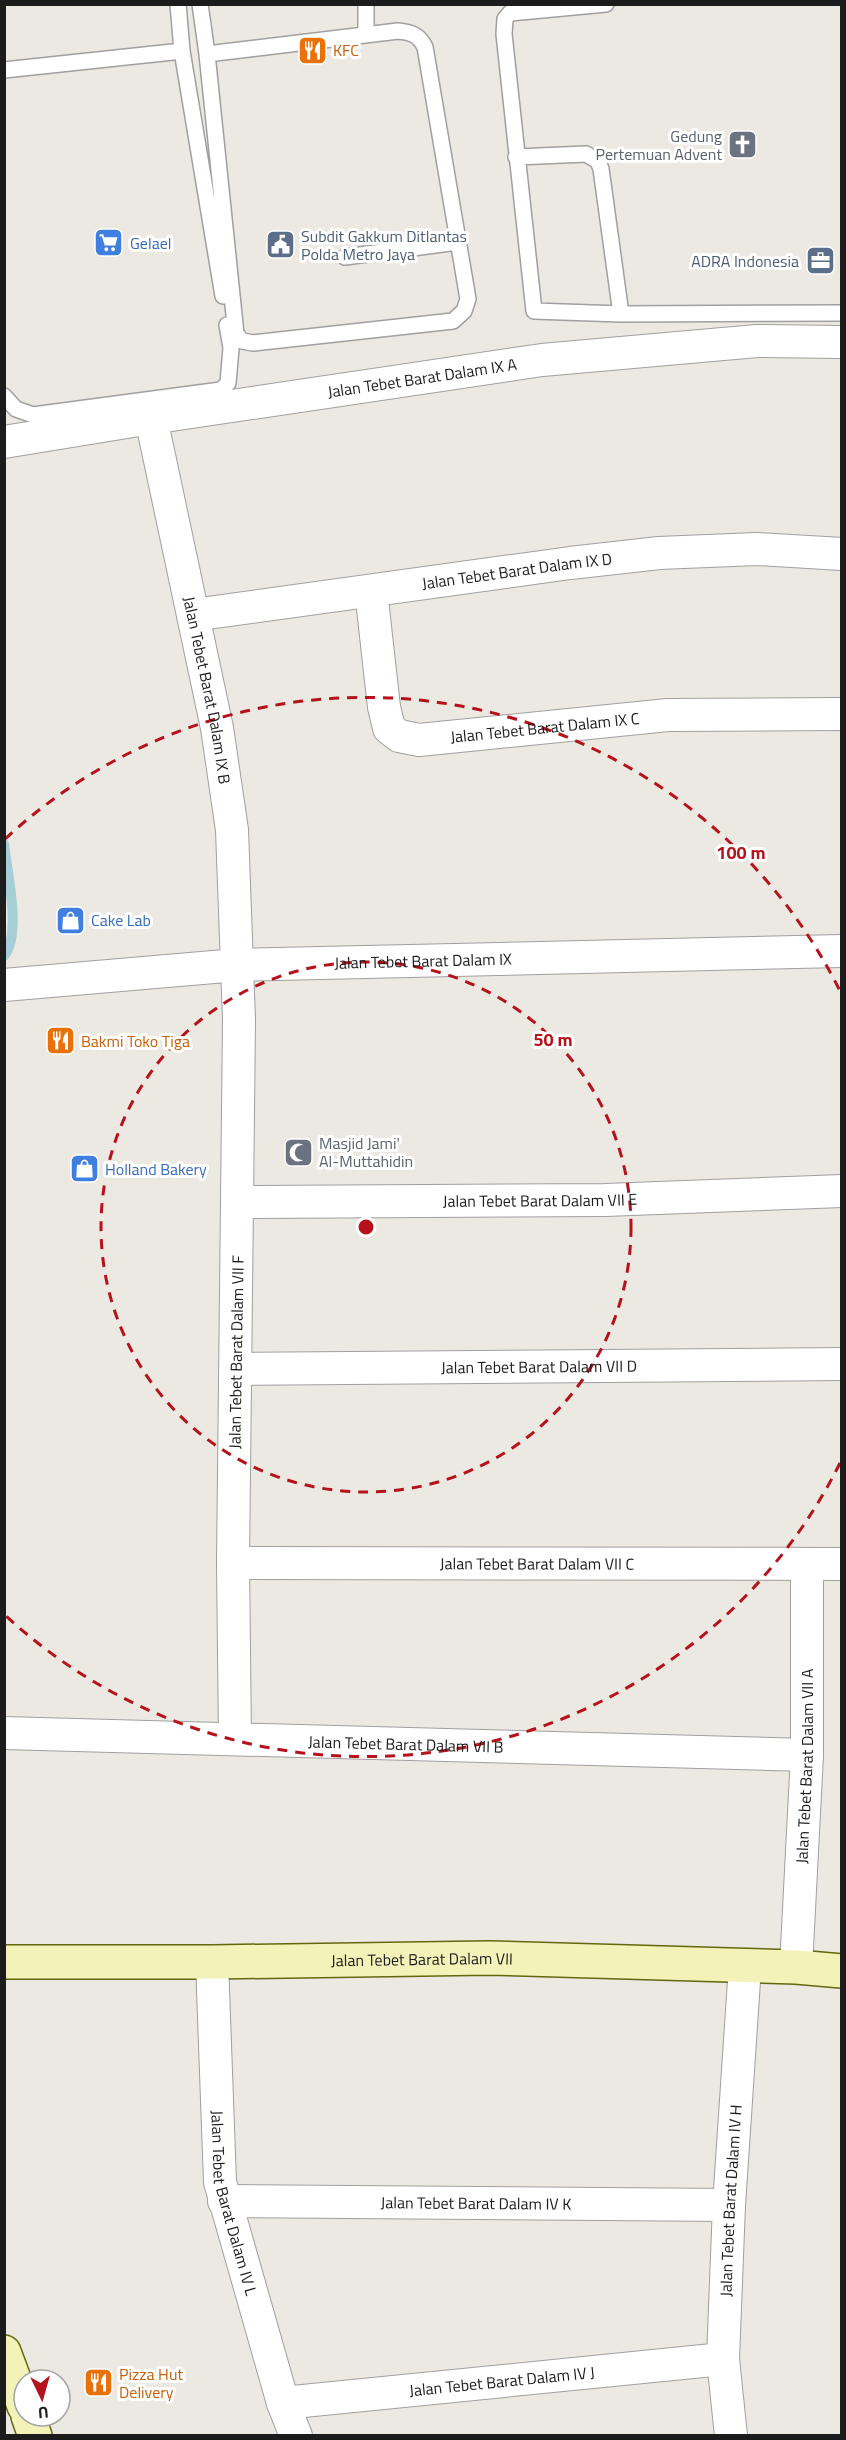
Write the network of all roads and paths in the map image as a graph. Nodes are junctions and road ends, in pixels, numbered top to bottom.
1 (178, 4) edge
2 (200, 4) edge
3 (366, 4) edge
4 (606, 4) edge
5 (547, 6) edge
6 (366, 34) junction
7 (182, 51) junction
8 (207, 54) junction
9 (4, 70) edge
10 (516, 157) junction
11 (458, 242) junction
12 (345, 257) dead end
13 (842, 313) edge
14 (621, 314) junction
15 (842, 342) edge
16 (4, 396) edge
17 (151, 418) junction
18 (4, 442) edge
19 (842, 554) edge
20 (371, 591) junction
21 (193, 615) junction
22 (842, 714) edge
23 (842, 951) edge
24 (237, 964) junction
25 (4, 986) edge
26 (842, 1191) edge
27 (238, 1202) junction
28 (842, 1364) edge
29 (236, 1369) junction
30 (233, 1563) junction
31 (842, 1564) edge
32 (807, 1565) junction
33 (4, 1733) edge
34 (235, 1739) junction
35 (807, 1755) junction
36 (4, 1962) edge
37 (212, 1962) junction
38 (745, 1966) junction
39 (796, 1967) junction
40 (842, 1971) edge
41 (224, 2201) junction
42 (729, 2205) junction
43 (4, 2352) edge
44 (723, 2359) junction
45 (12, 2374) edge
46 (283, 2403) junction
47 (296, 2436) edge
48 (731, 2436) edge

1 - 7 lane
2 - 8 lane
3 - 6 lane
4 - 5 lane
5 - 10 lane
6 - 8 lane
6 - 11 lane
7 - 9 lane
7 - 16 lane
8 - 11 lane
10 - 14 lane
10 - 14 lane
11 - 12 lane
13 - 14 lane
15 - 17 street, Jalan Tebet Barat Dalam IX A
17 - 18 street, Jalan Tebet Barat Dalam IX A
17 - 21 street, Jalan Tebet Barat Dalam IX B
19 - 20 street, Jalan Tebet Barat Dalam IX D
20 - 21 street, Jalan Tebet Barat Dalam IX D
20 - 22 street, Jalan Tebet Barat Dalam IX C
21 - 24 street, Jalan Tebet Barat Dalam IX B
23 - 24 street, Jalan Tebet Barat Dalam IX
24 - 25 street, Jalan Tebet Barat Dalam IX
24 - 27 street, Jalan Tebet Barat Dalam VII F
26 - 27 street, Jalan Tebet Barat Dalam VII E
27 - 29 street, Jalan Tebet Barat Dalam VII F
28 - 29 street, Jalan Tebet Barat Dalam VII D
29 - 30 street, Jalan Tebet Barat Dalam VII F
30 - 32 street, Jalan Tebet Barat Dalam VII C
30 - 34 street, Jalan Tebet Barat Dalam VII F
31 - 32 street, Jalan Tebet Barat Dalam VII C
32 - 35 street, Jalan Tebet Barat Dalam VII A
33 - 34 street, Jalan Tebet Barat Dalam VII B
34 - 35 street, Jalan Tebet Barat Dalam VII B
35 - 39 street, Jalan Tebet Barat Dalam VII A
36 - 37 street, Jalan Tebet Barat Dalam VII
37 - 38 street, Jalan Tebet Barat Dalam VII
37 - 41 street, Jalan Tebet Barat Dalam IV L
38 - 39 street, Jalan Tebet Barat Dalam VII
38 - 42 street, Jalan Tebet Barat Dalam IV H
39 - 40 street, Jalan Tebet Barat Dalam VII
41 - 42 street, Jalan Tebet Barat Dalam IV K
41 - 46 street, Jalan Tebet Barat Dalam IV L
42 - 44 street, Jalan Tebet Barat Dalam IV H
43 - 45 street
44 - 46 street, Jalan Tebet Barat Dalam IV J
44 - 48 street, Jalan Tebet Barat Dalam IV H
46 - 47 street, Jalan Tebet Barat Dalam IV L

